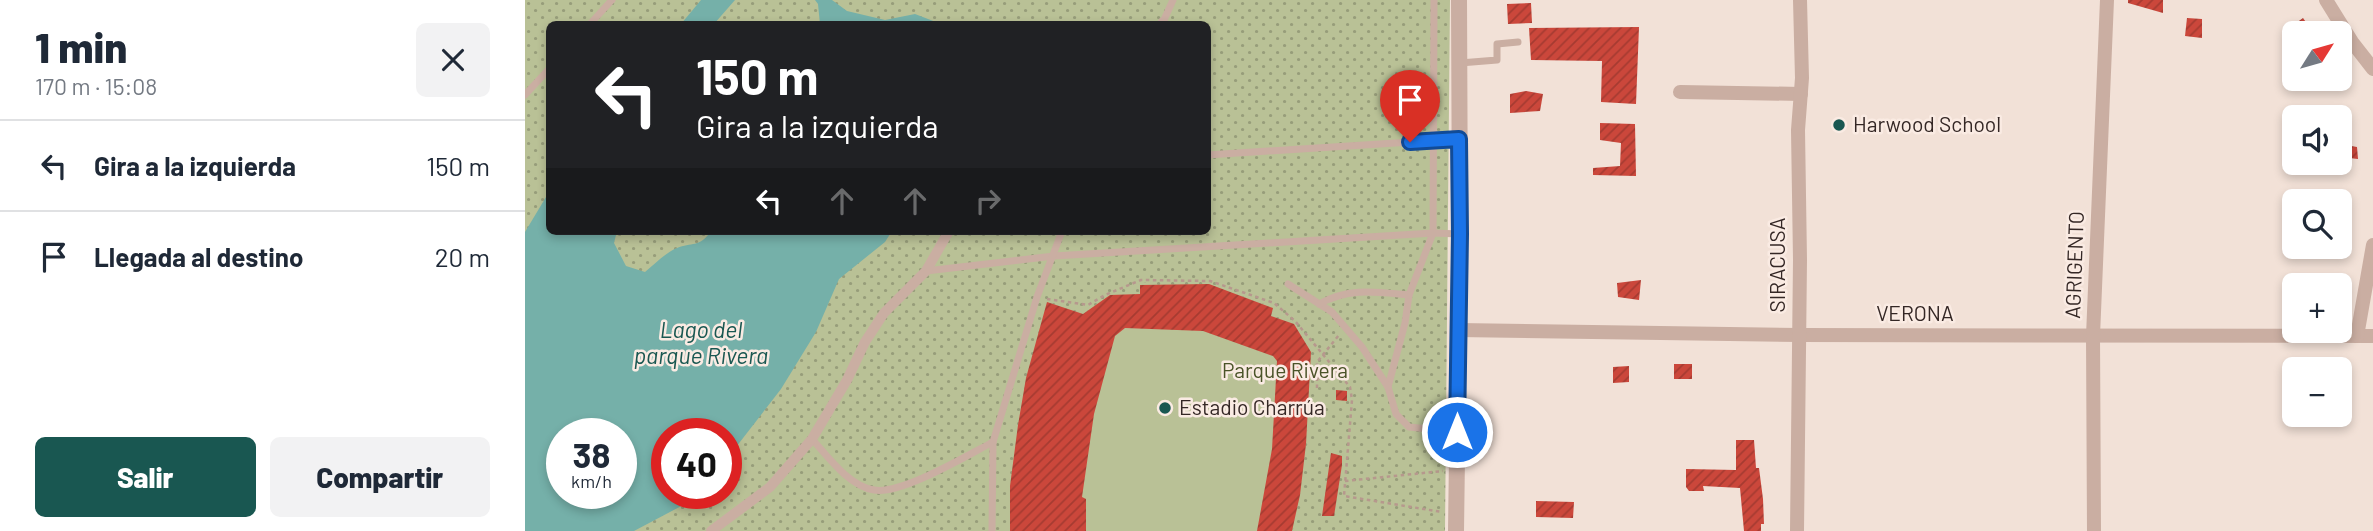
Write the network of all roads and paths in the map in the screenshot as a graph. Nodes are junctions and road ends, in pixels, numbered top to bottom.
1 (612, 0) edge
2 (1173, 0) edge
3 (1434, 0) edge
4 (1459, 0) edge
5 (1800, 0) edge
6 (2107, 0) edge
7 (2326, 0) edge
8 (593, 21) edge
9 (1163, 21) edge
10 (1518, 42) dead end
11 (1459, 63) junction
12 (2373, 69) edge
13 (546, 72) edge
14 (1680, 92) dead end
15 (1801, 94) junction
16 (525, 96) edge
17 (1459, 139) junction
18 (1435, 140) junction
19 (1211, 155) edge
20 (1433, 233) junction
21 (1460, 234) junction
22 (947, 235) edge
23 (1061, 235) edge
24 (2373, 245) edge
25 (1054, 256) junction
26 (926, 271) junction
27 (1288, 284) dead end
28 (1409, 295) junction
29 (1037, 297) junction
30 (1319, 304) junction
31 (1345, 327) junction
32 (1458, 330) junction
33 (1799, 335) junction
34 (2093, 336) junction
35 (2357, 336) junction
36 (2373, 336) edge
37 (1324, 354) junction
38 (1317, 378) junction
39 (1346, 379) junction
40 (1388, 387) junction
41 (1317, 388) dead end
42 (1457, 432) junction
43 (812, 439) junction
44 (993, 442) junction
45 (1457, 470) junction
46 (1345, 481) junction
47 (1456, 514) junction
48 (711, 531) edge
49 (992, 531) edge
50 (1456, 531) edge
51 (1797, 531) edge
52 (2094, 531) edge

1 - 8 lane
2 - 9 lane
3 - 18 lane
4 - 11 street
5 - 15 street, SIRACUSA
6 - 34 street, AGRIGENTO
7 - 12 street
10 - 11 lane
11 - 17 street
13 - 16 lane
14 - 15 street
15 - 33 street, SIRACUSA
17 - 18 lane
17 - 21 street
18 - 19 lane
18 - 20 lane
20 - 21 lane
20 - 25 lane
20 - 28 lane
21 - 32 street
22 - 26 street
23 - 25 lane
24 - 35 street
25 - 26 lane
25 - 29 lane
26 - 43 street
27 - 30 lane
28 - 30 lane
28 - 40 lane
29 - 37 path
29 - 44 lane
30 - 31 lane
31 - 37 path
31 - 40 lane
32 - 33 street, VERONA
32 - 42 street
33 - 34 street, VERONA
33 - 51 street, SIRACUSA
34 - 35 street, VERONA
34 - 52 street, AGRIGENTO
35 - 36 street, VERONA
37 - 38 path
37 - 39 path
38 - 39 path
38 - 41 path
39 - 46 path
40 - 42 lane
42 - 45 street
43 - 44 lane
43 - 48 street
44 - 49 lane
45 - 46 path
45 - 47 street
46 - 47 path
47 - 50 street

